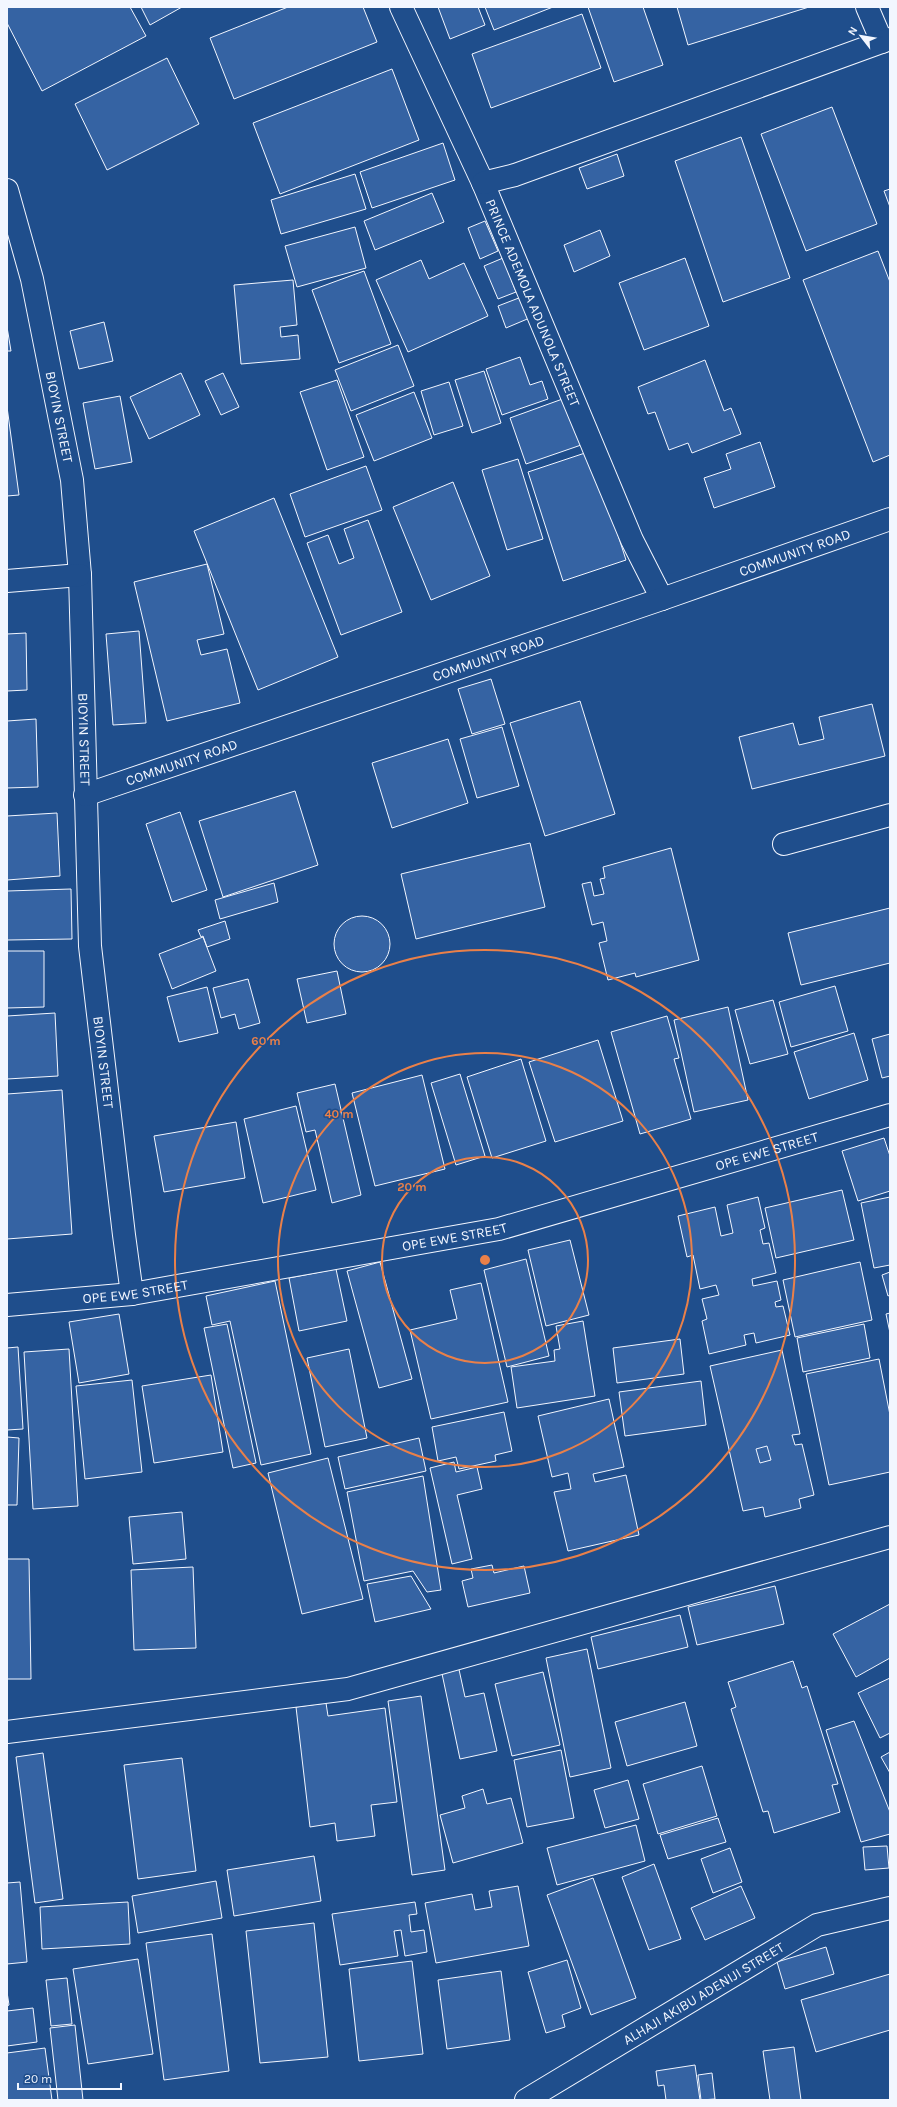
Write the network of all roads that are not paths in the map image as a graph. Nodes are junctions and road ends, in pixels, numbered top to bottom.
1 (401, 7) edge
2 (867, 7) edge
3 (886, 41) edge
4 (483, 184) junction
5 (7, 190) edge
6 (890, 519) edge
7 (80, 575) junction
8 (7, 581) edge
9 (662, 599) junction
10 (85, 795) junction
11 (890, 815) edge
12 (784, 844) dead end
13 (889, 1116) edge
14 (132, 1294) junction
15 (7, 1306) edge
16 (890, 1537) edge
17 (7, 1732) edge
18 (890, 1908) edge
19 (526, 2100) edge

1 - 4 street, PRINCE ADEMOLA ADUNOLA STREET
2 - 3 street
3 - 4 street
4 - 9 street, PRINCE ADEMOLA ADUNOLA STREET
5 - 7 street, BIOYIN STREET
6 - 9 street, COMMUNITY ROAD
7 - 8 street
7 - 10 street, BIOYIN STREET
9 - 10 street, COMMUNITY ROAD
10 - 14 street, BIOYIN STREET
11 - 12 street
13 - 14 street, OPE EWE STREET
14 - 15 street, OPE EWE STREET
16 - 17 street
18 - 19 street, ALHAJI AKIBU ADENIJI STREET

